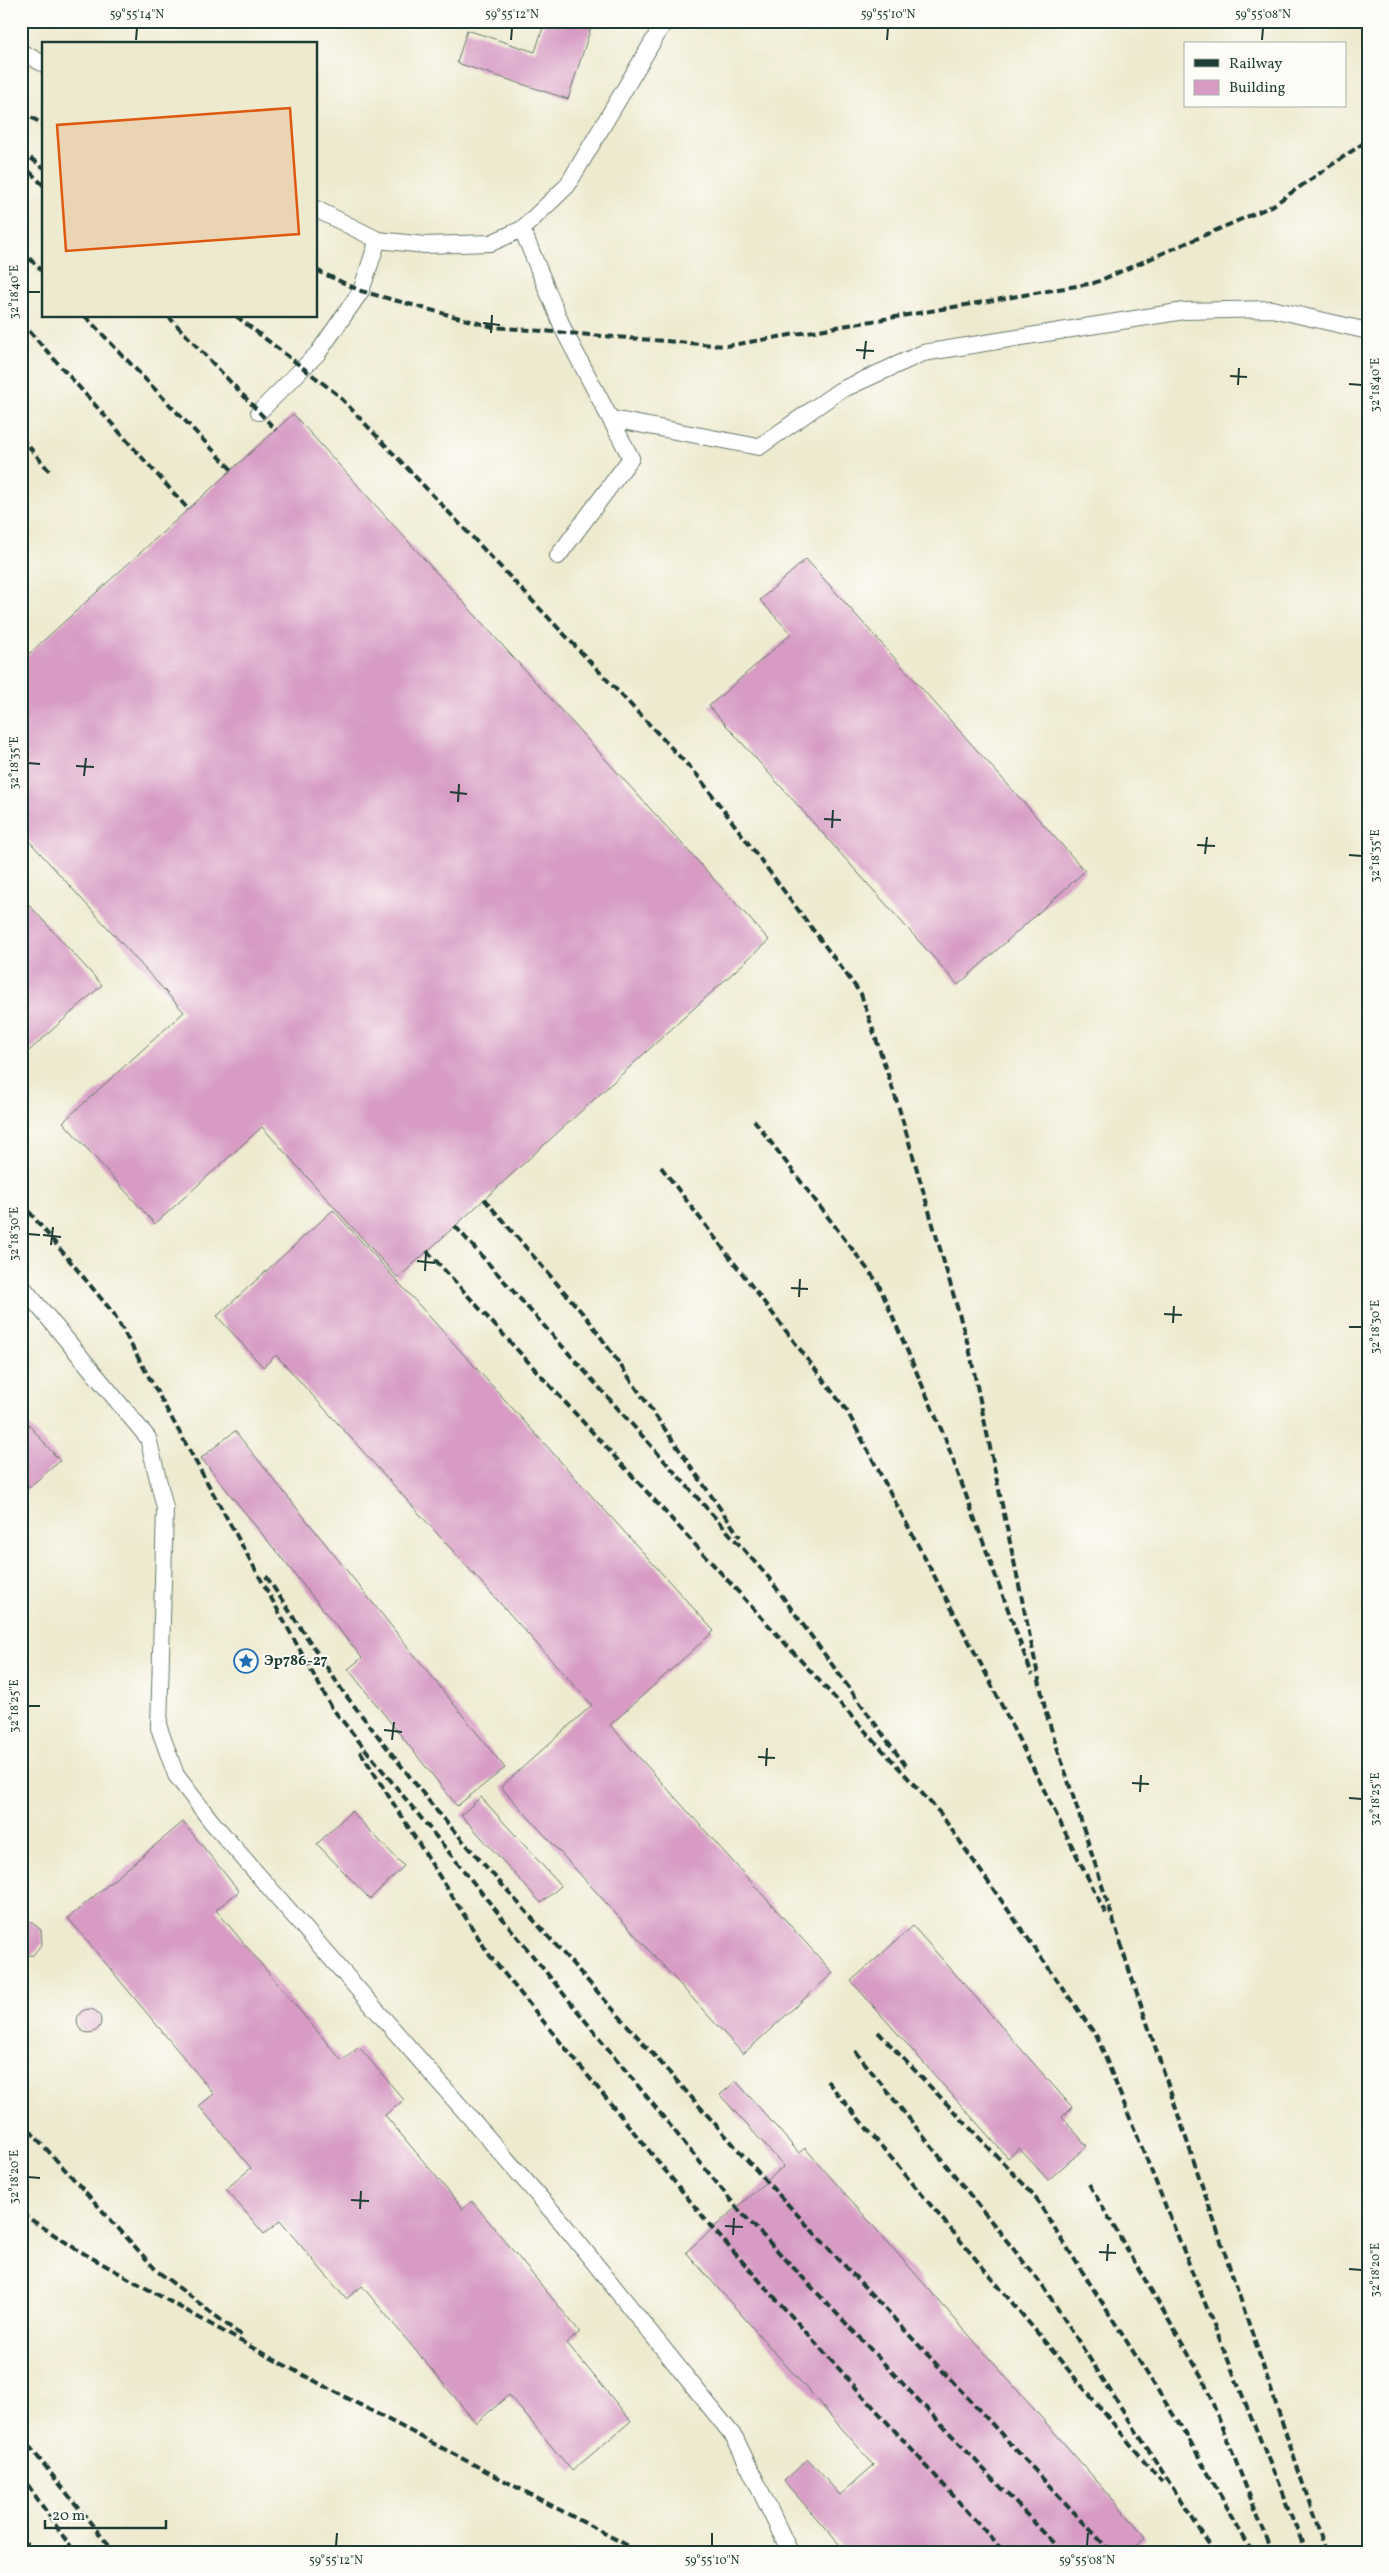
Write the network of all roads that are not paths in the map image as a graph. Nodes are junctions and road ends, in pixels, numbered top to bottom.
1 (665, 21) edge
2 (21, 52) edge
3 (42, 63) edge
4 (318, 210) edge
5 (522, 229) junction
6 (378, 240) junction
7 (1368, 331) edge
8 (259, 412) dead end
9 (612, 419) junction
10 (558, 556) dead end
11 (21, 1285) edge
12 (790, 2552) edge

1 - 5 lane
2 - 3 lane
4 - 6 lane
5 - 6 lane
5 - 9 lane
6 - 8 lane
7 - 9 lane
9 - 10 lane
11 - 12 lane

